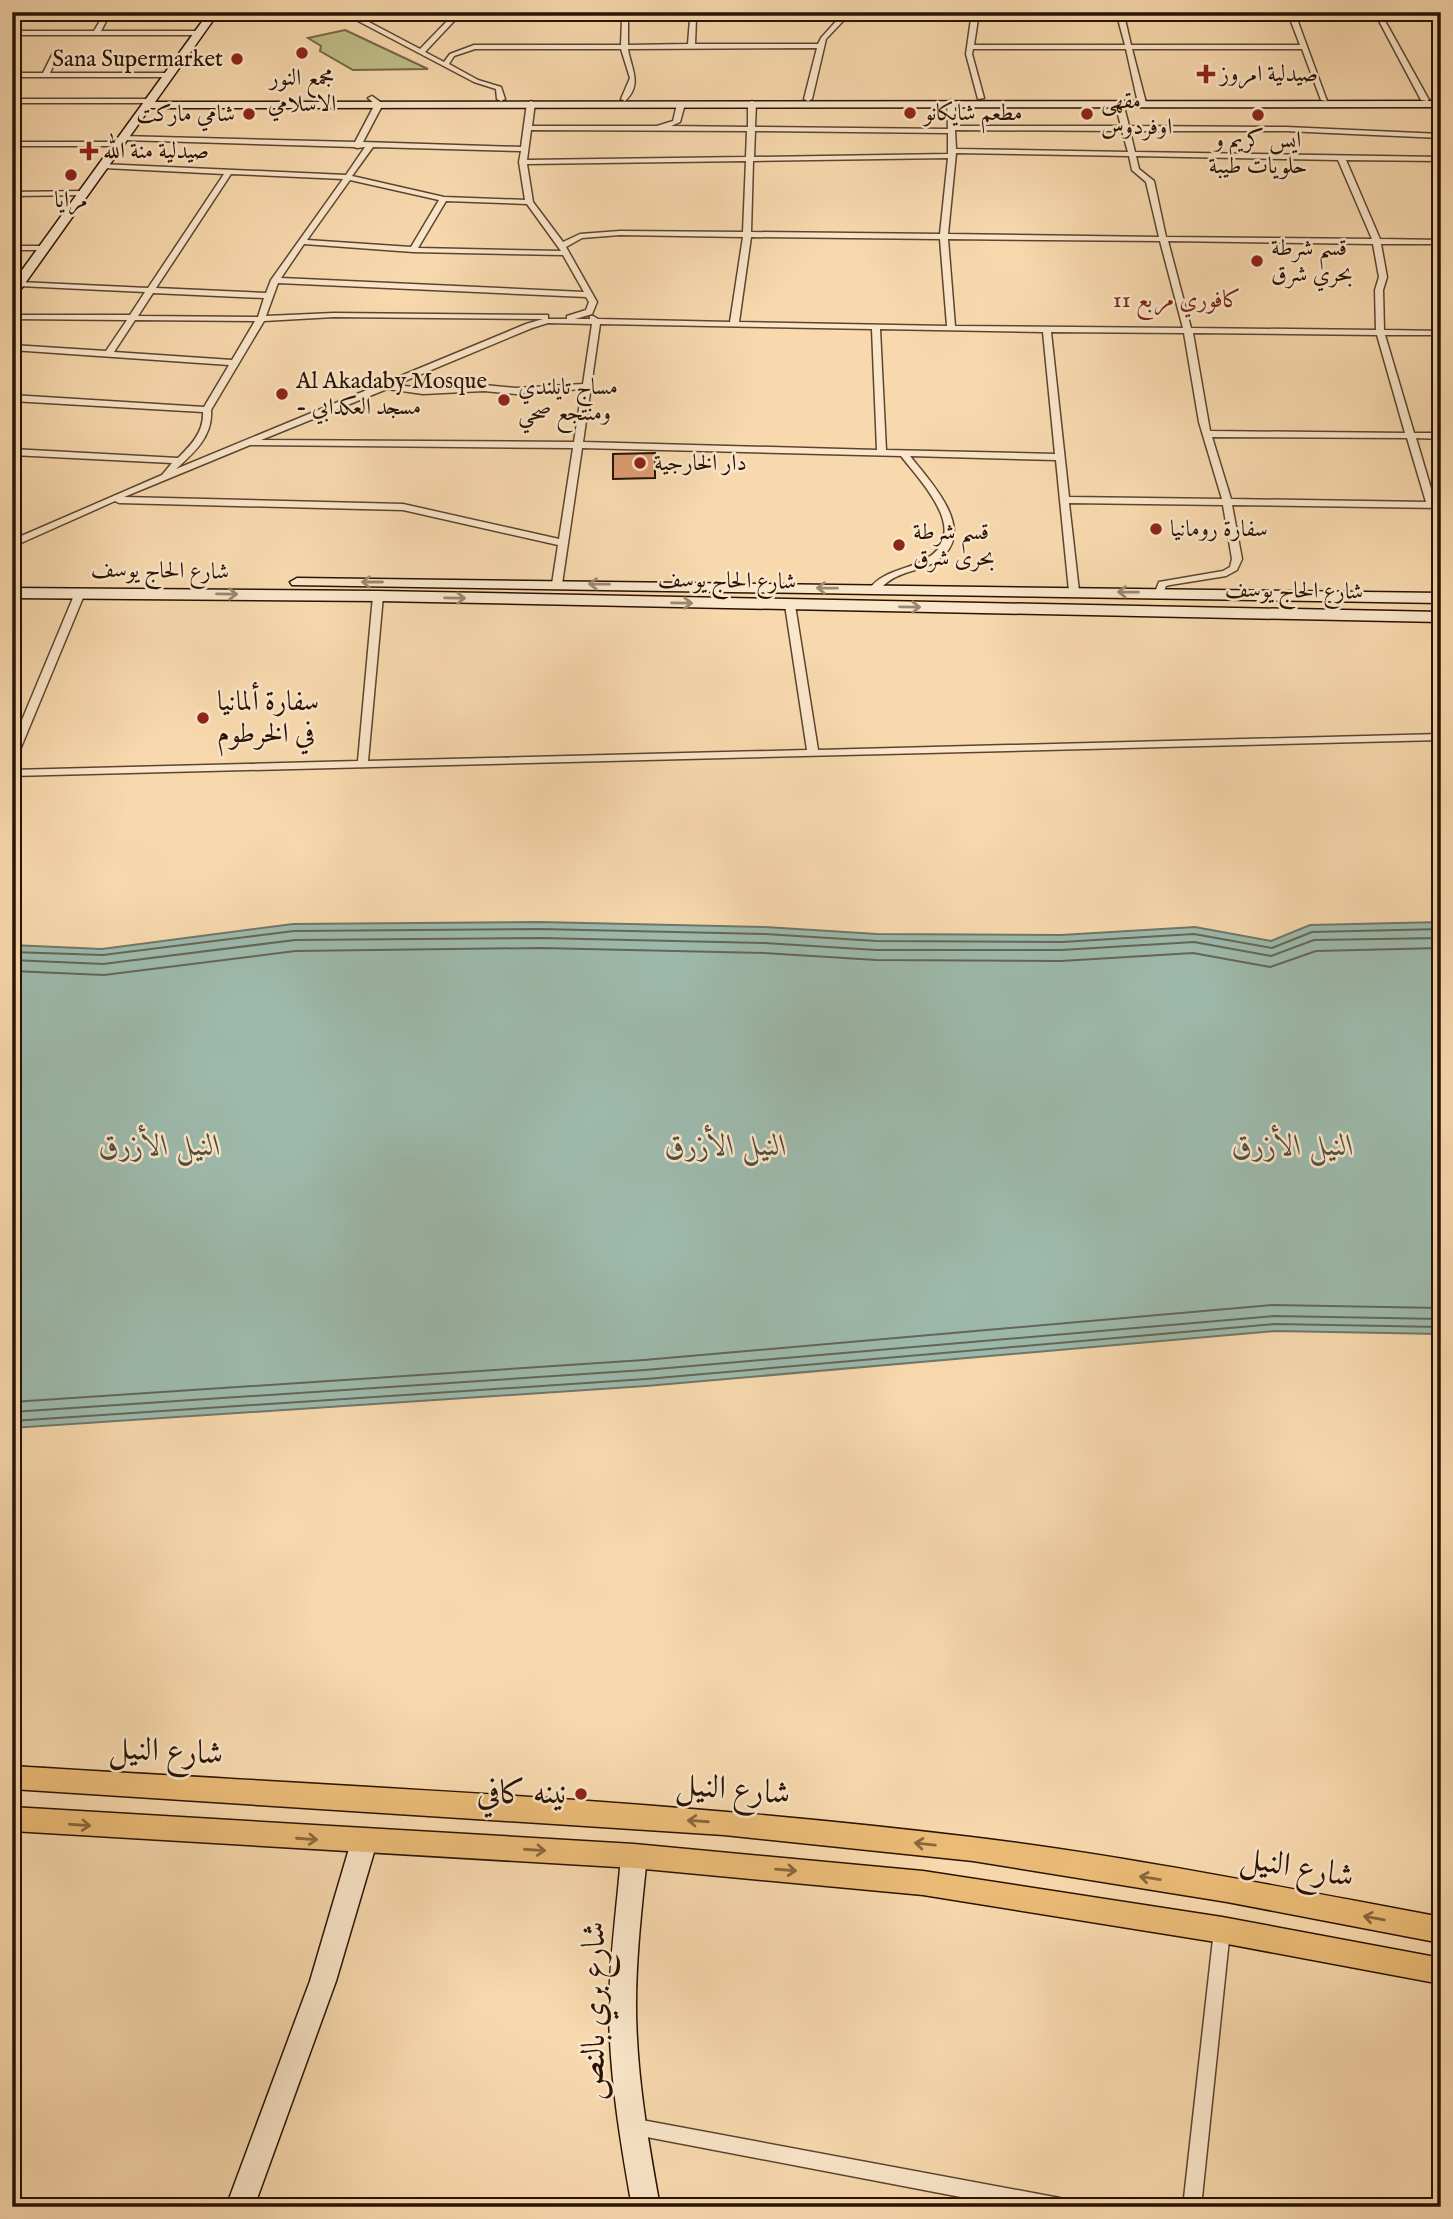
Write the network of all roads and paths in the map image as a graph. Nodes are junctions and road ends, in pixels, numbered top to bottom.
1 (108, 12) edge
2 (214, 12) edge
3 (376, 12) edge
4 (349, 13) edge
5 (457, 15) edge
6 (755, 15) edge
7 (863, 15) edge
8 (1120, 15) edge
9 (625, 17) junction
10 (693, 17) junction
11 (843, 17) junction
12 (975, 17) junction
13 (1293, 17) junction
14 (1380, 17) junction
15 (1440, 18) edge
16 (97, 32) junction
17 (12, 33) edge
18 (199, 33) junction
19 (623, 46) junction
20 (691, 46) junction
21 (821, 46) junction
22 (1128, 46) junction
23 (970, 47) junction
24 (1305, 47) junction
25 (57, 51) dead end
26 (421, 52) junction
27 (445, 65) junction
28 (12, 75) edge
29 (46, 75) junction
30 (168, 75) junction
31 (980, 98) junction
32 (501, 99) junction
33 (625, 99) junction
34 (808, 99) junction
35 (1325, 100) junction
36 (1425, 100) junction
37 (12, 101) edge
38 (149, 101) junction
39 (375, 101) junction
40 (1141, 101) junction
41 (951, 102) junction
42 (1441, 102) edge
43 (531, 103) junction
44 (752, 103) junction
45 (1119, 103) junction
46 (681, 104) junction
47 (527, 128) junction
48 (658, 128) junction
49 (752, 129) junction
50 (951, 129) junction
51 (1126, 129) junction
52 (1441, 136) edge
53 (121, 141) junction
54 (12, 144) edge
55 (357, 146) junction
56 (369, 147) junction
57 (524, 149) junction
58 (952, 154) junction
59 (1132, 154) junction
60 (1341, 157) junction
61 (748, 159) junction
62 (1441, 159) edge
63 (523, 162) junction
64 (104, 166) junction
65 (229, 172) junction
66 (348, 177) junction
67 (84, 193) junction
68 (12, 194) edge
69 (444, 199) junction
70 (528, 202) junction
71 (747, 235) junction
72 (944, 236) junction
73 (1163, 239) junction
74 (1377, 242) junction
75 (1441, 242) edge
76 (303, 243) junction
77 (12, 248) edge
78 (45, 248) junction
79 (413, 250) junction
80 (564, 250) junction
81 (275, 280) junction
82 (16, 288) edge
83 (151, 291) junction
84 (589, 295) junction
85 (269, 296) junction
86 (589, 312) junction
87 (12, 317) edge
88 (570, 317) junction
89 (132, 319) junction
90 (261, 319) junction
91 (546, 321) junction
92 (596, 323) junction
93 (734, 325) junction
94 (876, 327) junction
95 (951, 328) junction
96 (1048, 329) junction
97 (1188, 331) junction
98 (1380, 332) junction
99 (1441, 333) edge
100 (12, 346) edge
101 (109, 353) junction
102 (235, 363) junction
103 (387, 386) junction
104 (586, 386) junction
105 (12, 398) edge
106 (207, 410) junction
107 (1208, 434) junction
108 (1410, 436) junction
109 (1441, 436) edge
110 (245, 443) junction
111 (578, 445) junction
112 (12, 452) edge
113 (882, 453) junction
114 (904, 454) junction
115 (1060, 457) junction
116 (180, 461) junction
117 (160, 479) junction
118 (112, 499) junction
119 (1064, 500) junction
120 (1227, 502) junction
121 (1436, 505) edge
122 (563, 543) junction
123 (12, 544) edge
124 (12, 581) edge
125 (557, 584) junction
126 (874, 589) junction
127 (1074, 591) junction
128 (1160, 592) junction
129 (12, 593) edge
130 (80, 593) junction
131 (378, 596) junction
132 (1441, 598) edge
133 (790, 605) junction
134 (876, 606) junction
135 (1441, 617) edge
136 (1441, 737) edge
137 (813, 752) junction
138 (12, 757) edge
139 (363, 763) junction
140 (12, 773) edge
141 (12, 1777) edge
142 (12, 1819) edge
143 (364, 1842) junction
144 (634, 1856) junction
145 (1223, 1930) junction
146 (1441, 1930) edge
147 (1441, 1970) edge
148 (631, 2126) junction
149 (240, 2207) edge
150 (646, 2207) edge
151 (1060, 2207) edge
152 (1192, 2207) edge

1 - 16 street
2 - 18 street
3 - 5 street
4 - 26 street
5 - 9 street
5 - 26 street
6 - 10 street
6 - 11 street
7 - 11 street
7 - 12 street
8 - 12 street
8 - 13 street
8 - 22 street
9 - 10 street
9 - 19 street
10 - 20 street
11 - 21 street
12 - 23 street
13 - 14 street
13 - 24 street
14 - 15 street
14 - 36 street
16 - 17 street
16 - 18 street
18 - 30 street
19 - 20 street
19 - 27 street
19 - 33 street
20 - 21 street
21 - 34 street
22 - 23 street
22 - 24 street
22 - 40 street
23 - 31 street
24 - 35 street
25 - 29 street
26 - 27 street
27 - 32 street
28 - 29 street
29 - 30 street
30 - 38 street
31 - 34 street
31 - 40 street
32 - 33 street
32 - 39 street
33 - 34 street
35 - 36 street
35 - 40 street
36 - 42 street
37 - 38 street
38 - 39 street
38 - 53 street
39 - 43 street
39 - 55 street
40 - 42 street
40 - 45 street
41 - 44 street
41 - 45 street
41 - 50 street
43 - 46 street
43 - 47 street
44 - 46 street
44 - 49 street
45 - 51 street
46 - 48 street
47 - 48 street
47 - 57 street
48 - 49 street
49 - 50 street
49 - 61 street
50 - 51 street
50 - 58 street
51 - 52 street
51 - 59 street
53 - 54 street
53 - 55 street
53 - 64 street
55 - 56 street
56 - 57 street
56 - 66 street
57 - 63 street
58 - 59 street
58 - 61 street
58 - 72 street
59 - 60 street
59 - 73 street
60 - 62 street
60 - 74 street
61 - 63 street
61 - 71 street
63 - 70 street
64 - 65 street
64 - 67 street
65 - 66 street
65 - 83 street
66 - 69 street
66 - 76 street
67 - 68 street
67 - 78 street
69 - 70 street
69 - 79 street
70 - 80 street
71 - 72 street
71 - 80 street
71 - 93 street
72 - 73 street
72 - 95 street
73 - 74 street
73 - 97 street
74 - 75 street
74 - 98 street
76 - 79 street
76 - 81 street
77 - 78 street
78 - 82 street
79 - 80 street
80 - 84 street
81 - 84 street
81 - 85 street
82 - 83 street
83 - 85 street
83 - 89 street
84 - 86 street
85 - 90 street
86 - 88 street
86 - 92 street
87 - 89 street
88 - 90 street
88 - 91 street
89 - 90 street
89 - 101 street
90 - 102 street
91 - 92 street
91 - 103 street
92 - 93 street
92 - 104 street
93 - 94 street
94 - 95 street
94 - 113 street
95 - 96 street
96 - 97 street
96 - 115 street
97 - 98 street
97 - 107 street
98 - 99 street
98 - 108 street
100 - 101 street
101 - 102 street
102 - 106 street
103 - 104 street
103 - 110 street
104 - 111 street
105 - 106 street
106 - 116 street
107 - 108 street
107 - 120 street
108 - 109 street
108 - 121 street
110 - 111 street
110 - 117 street
111 - 113 street
111 - 122 street
112 - 116 street
113 - 114 street
114 - 115 street
114 - 126 street
115 - 119 street
116 - 117 street
117 - 118 street
118 - 122 street
118 - 123 street
119 - 120 street
119 - 127 street
120 - 121 street
120 - 128 street
122 - 125 street
125 -> 124 street, شارع الحاج يوسف
126 -> 125 street, شارع الحاج يوسف
126 - 127 street, شارع الحاج يوسف
126 - 134 street
128 -> 127 street, شارع الحاج يوسف
128 - 132 street, شارع الحاج يوسف
129 - 130 main road, شارع الحاج يوسف
130 -> 131 main road, شارع الحاج يوسف
130 - 138 street
131 -> 133 main road, شارع الحاج يوسف
131 - 139 street
133 - 134 main road, شارع الحاج يوسف
133 - 137 street
134 -> 135 main road, شارع الحاج يوسف
136 - 137 street
137 - 139 street
139 - 140 street
146 -> 141 main road, شارع النيل
142 -> 143 main road
143 -> 144 main road
143 - 149 street
144 -> 145 main road
144 - 148 street, شارع بري بالنص
145 - 147 main road
145 - 152 street
148 - 150 street, شارع بري بالنص
148 - 151 street

